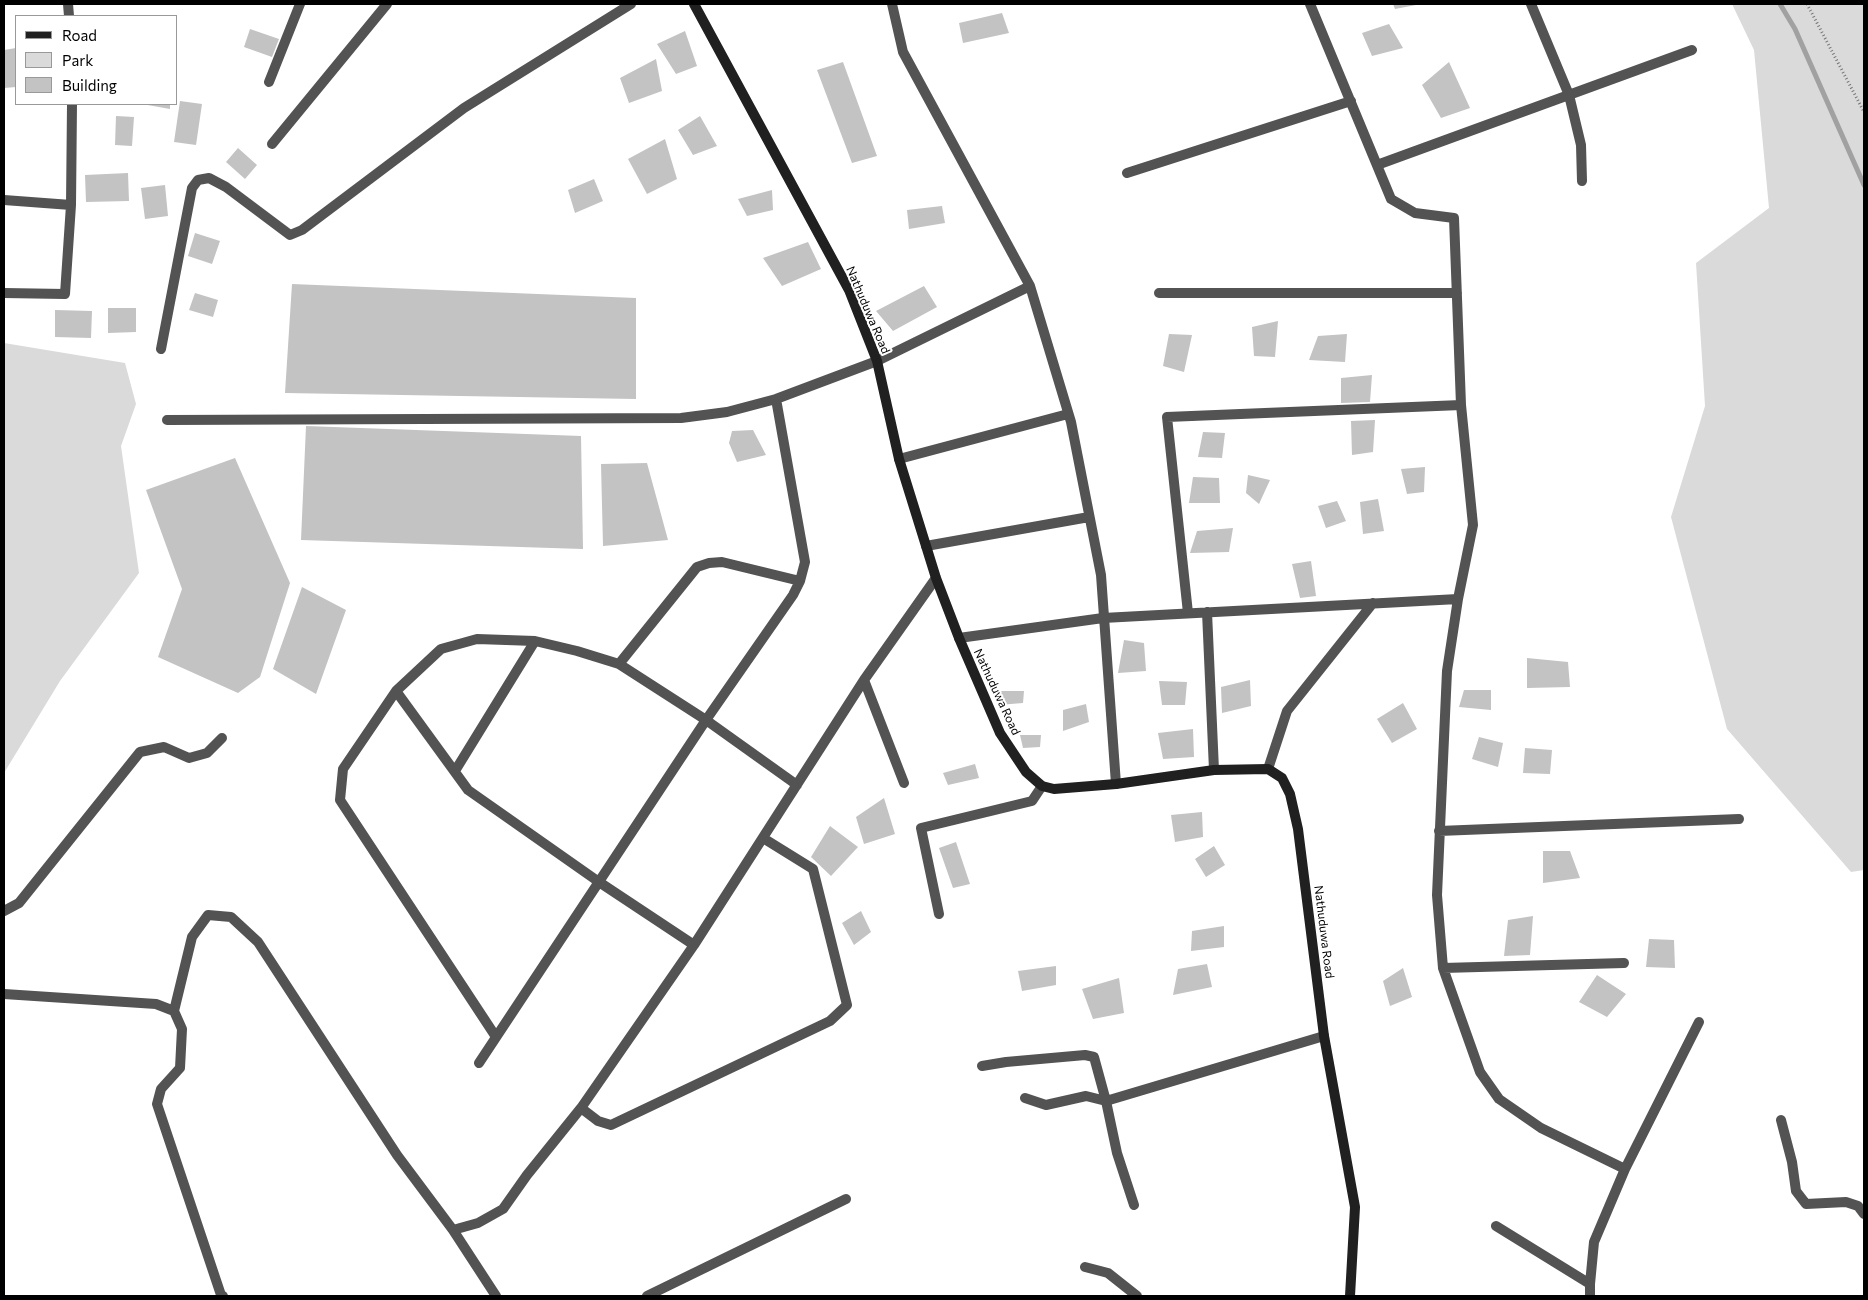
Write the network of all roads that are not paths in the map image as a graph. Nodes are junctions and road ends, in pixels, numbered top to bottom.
1 (300, 4) edge
2 (387, 4) edge
3 (631, 4) edge
4 (694, 4) edge
5 (892, 4) edge
6 (1310, 4) edge
7 (1531, 4) edge
8 (1692, 50) dead end
9 (269, 82) dead end
10 (1568, 95) junction
11 (1352, 101) junction
12 (72, 105) edge
13 (272, 144) dead end
14 (1377, 165) junction
15 (1127, 174) dead end
16 (1582, 181) dead end
17 (4, 200) edge
18 (71, 205) junction
19 (1030, 286) junction
20 (4, 292) edge
21 (1159, 293) dead end
22 (1457, 293) junction
23 (160, 349) dead end
24 (877, 361) junction
25 (776, 399) junction
26 (1461, 405) junction
27 (1068, 414) junction
28 (168, 420) dead end
29 (900, 459) junction
30 (1089, 517) junction
31 (926, 546) junction
32 (936, 578) junction
33 (800, 581) junction
34 (1458, 599) junction
35 (1373, 603) junction
36 (1207, 612) junction
37 (1188, 613) junction
38 (1103, 618) junction
39 (959, 638) junction
40 (535, 641) junction
41 (619, 664) junction
42 (864, 680) junction
43 (396, 691) junction
44 (706, 720) junction
45 (222, 738) dead end
46 (1268, 768) junction
47 (1214, 770) junction
48 (455, 771) junction
49 (904, 783) dead end
50 (1116, 784) junction
51 (797, 785) junction
52 (1042, 786) junction
53 (1739, 819) dead end
54 (1439, 831) junction
55 (763, 838) junction
56 (599, 882) junction
57 (4, 911) edge
58 (938, 914) dead end
59 (694, 945) junction
60 (1624, 962) dead end
61 (1443, 968) junction
62 (4, 994) edge
63 (174, 1011) junction
64 (1699, 1022) dead end
65 (1324, 1036) junction
66 (496, 1037) junction
67 (479, 1064) dead end
68 (982, 1066) dead end
69 (1026, 1098) dead end
70 (1106, 1101) junction
71 (581, 1108) junction
72 (1781, 1120) dead end
73 (1625, 1169) junction
74 (846, 1198) dead end
75 (1134, 1205) dead end
76 (1862, 1207) edge
77 (1496, 1226) dead end
78 (453, 1230) junction
79 (1085, 1266) dead end
80 (1590, 1284) junction
81 (223, 1296) edge
82 (496, 1296) edge
83 (647, 1296) edge
84 (1138, 1296) edge
85 (1350, 1296) edge
86 (1590, 1296) edge

1 - 9 street
2 - 13 street
3 - 23 street
4 - 24 street, Nathuduwa Road
5 - 19 street
6 - 11 street
7 - 10 street
8 - 10 street
10 - 14 street
10 - 16 street
11 - 14 street
11 - 15 street
12 - 18 street
14 - 22 street
17 - 18 street
18 - 20 street
19 - 24 street
19 - 27 street
21 - 22 street
22 - 26 street
24 - 25 street
24 - 29 street, Nathuduwa Road
25 - 28 street
25 - 33 street
26 - 34 street
26 - 37 street
27 - 29 street
27 - 30 street
29 - 31 street, Nathuduwa Road
30 - 31 street
30 - 38 street
31 - 32 street, Nathuduwa Road
32 - 39 street, Nathuduwa Road
32 - 42 street
33 - 41 street
33 - 44 street
34 - 35 street
34 - 54 street
35 - 36 street
35 - 46 street
36 - 37 street
36 - 47 street
37 - 38 street
38 - 39 street
38 - 50 street
39 - 52 street, Nathuduwa Road
40 - 41 street
40 - 43 street
40 - 48 street
41 - 44 street
42 - 49 street
42 - 51 street
43 - 48 street
43 - 66 street
44 - 51 street
44 - 56 street
45 - 57 street
46 - 47 street
46 - 65 street, Nathuduwa Road
47 - 50 street
48 - 56 street
50 - 52 street
51 - 55 street
52 - 58 street
53 - 54 street
54 - 61 street
55 - 59 street
55 - 71 street
56 - 59 street
56 - 66 street
59 - 71 street
60 - 61 street
61 - 73 street
62 - 63 street
63 - 78 street
63 - 81 street
64 - 73 street
65 - 70 street
65 - 85 street, Nathuduwa Road
66 - 67 street
68 - 70 street
69 - 70 street
70 - 75 street
71 - 78 street
72 - 76 street
73 - 80 street
74 - 83 street
77 - 80 street
78 - 82 street
79 - 84 street
80 - 86 street

